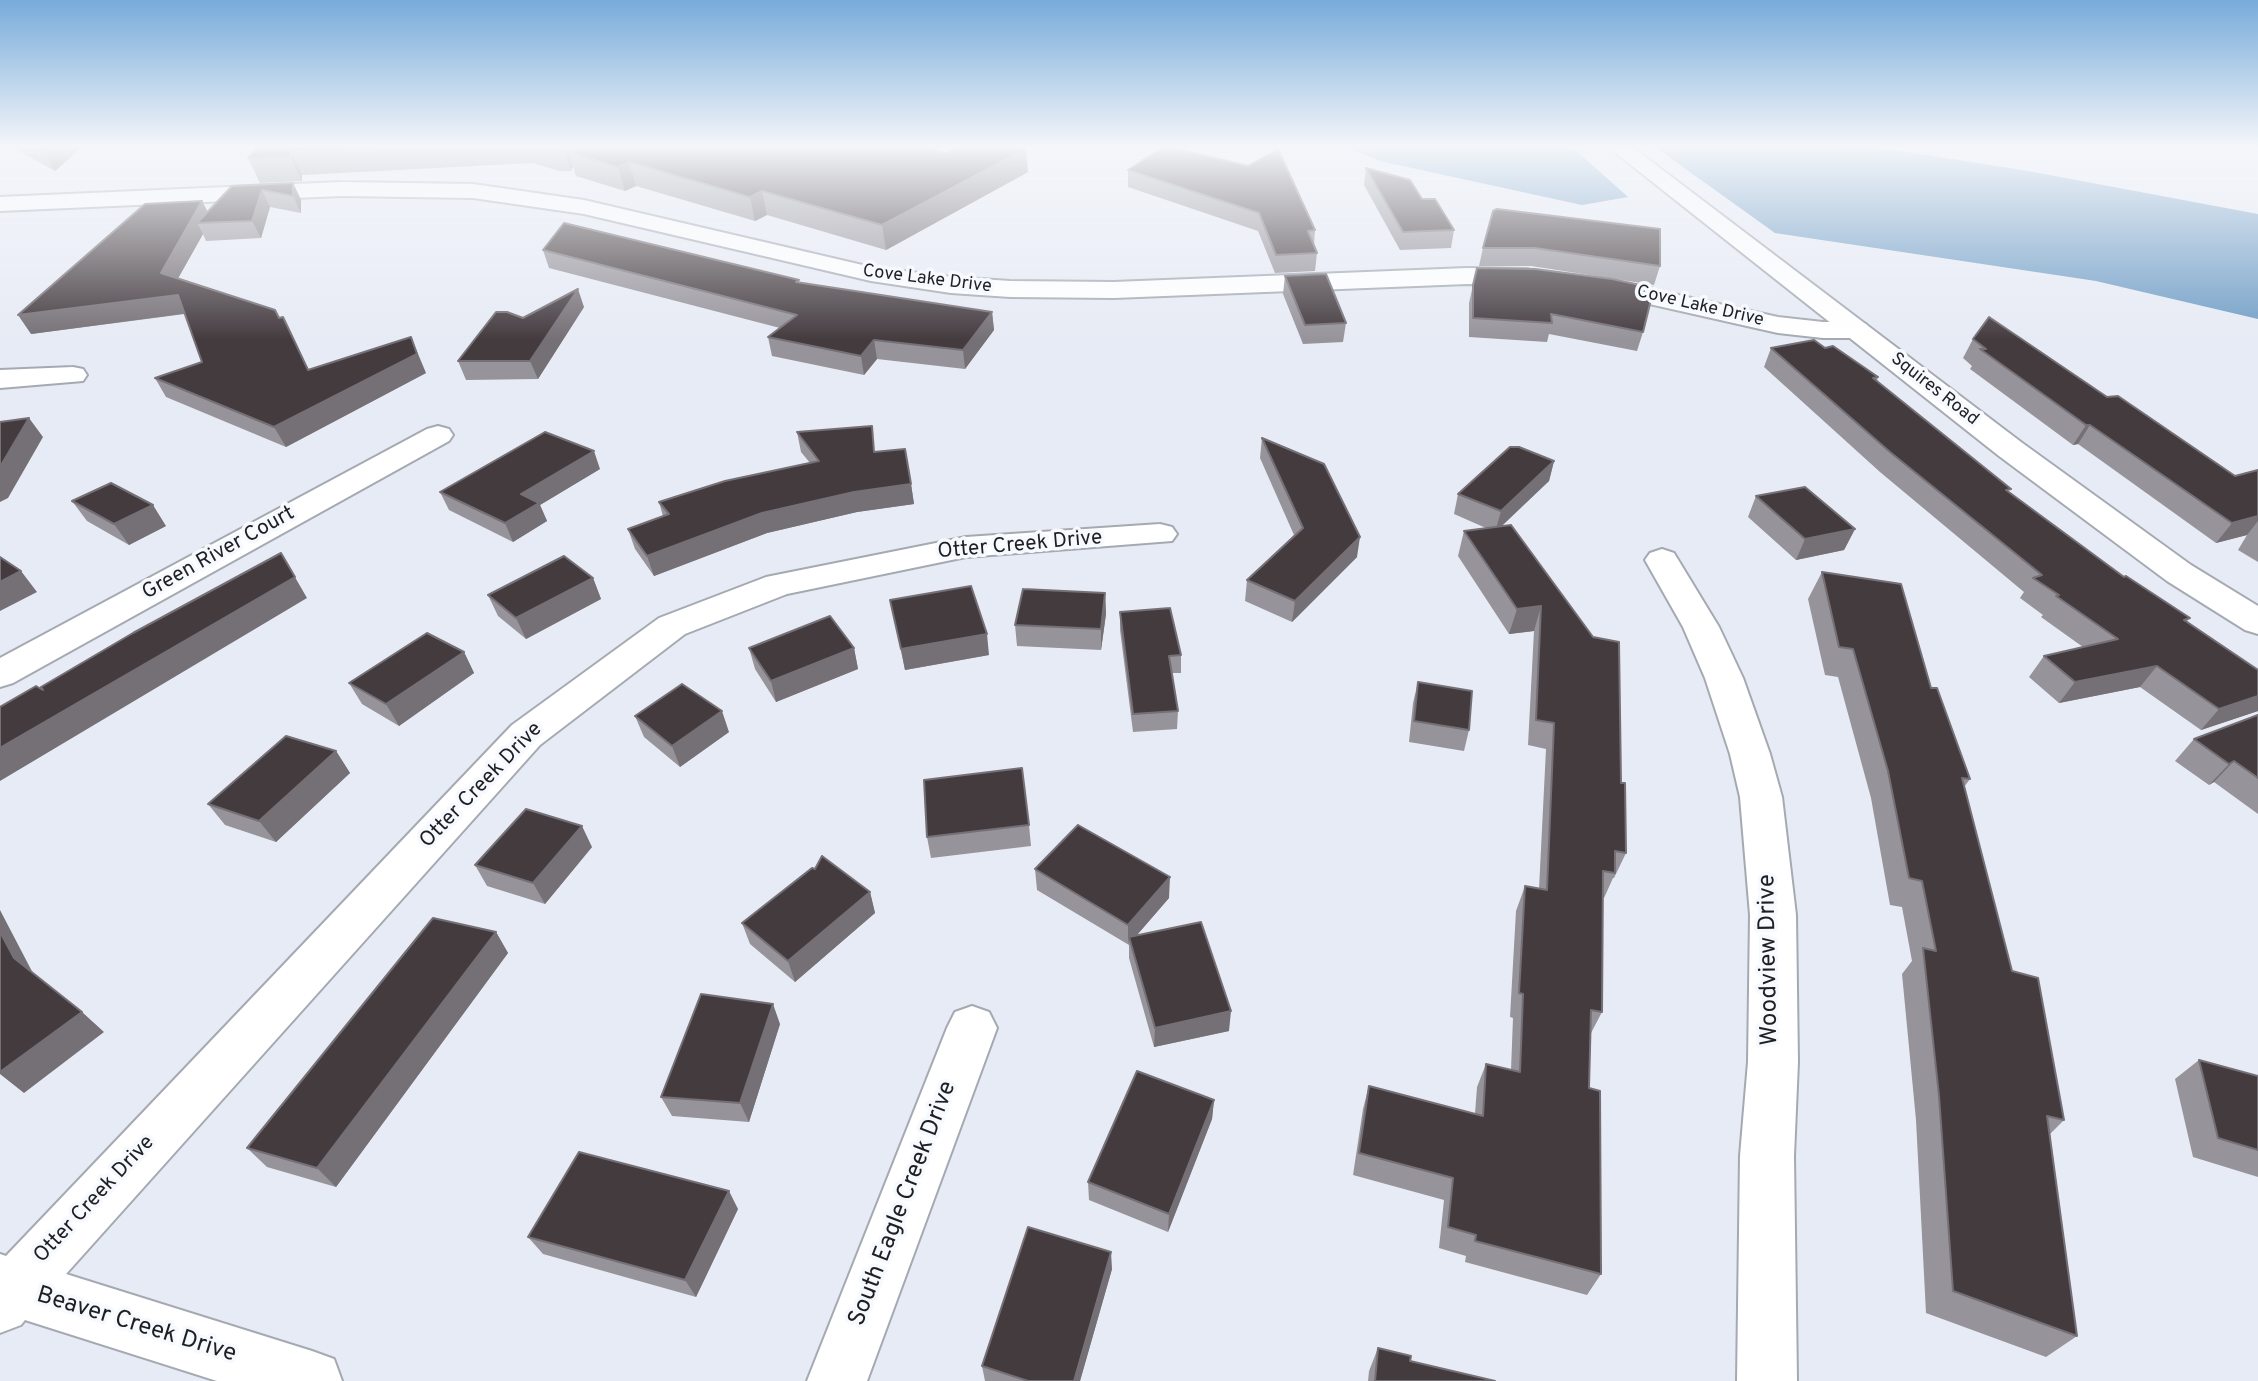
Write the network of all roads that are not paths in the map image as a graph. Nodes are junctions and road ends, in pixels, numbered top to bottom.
1 (603, 210) edge
2 (1701, 210) edge
3 (1544, 279) edge
4 (1582, 283) edge
5 (1857, 330) junction
6 (73, 375) dead end
7 (0, 379) edge
8 (438, 435) dead end
9 (1160, 534) dead end
10 (1662, 560) dead end
11 (2258, 622) edge
12 (0, 674) edge
13 (972, 1028) dead end
14 (5, 1292) edge
15 (313, 1381) edge
16 (837, 1381) edge
17 (1767, 1381) edge

1 - 3 street, Cove Lake Drive
2 - 5 street, Squires Road
4 - 5 street, Cove Lake Drive
5 - 11 street, Squires Road
6 - 7 street
8 - 12 street, Green River Court
9 - 14 street, Otter Creek Drive
10 - 17 street, Woodview Drive
13 - 16 street, South Eagle Creek Drive
14 - 15 street, Beaver Creek Drive

